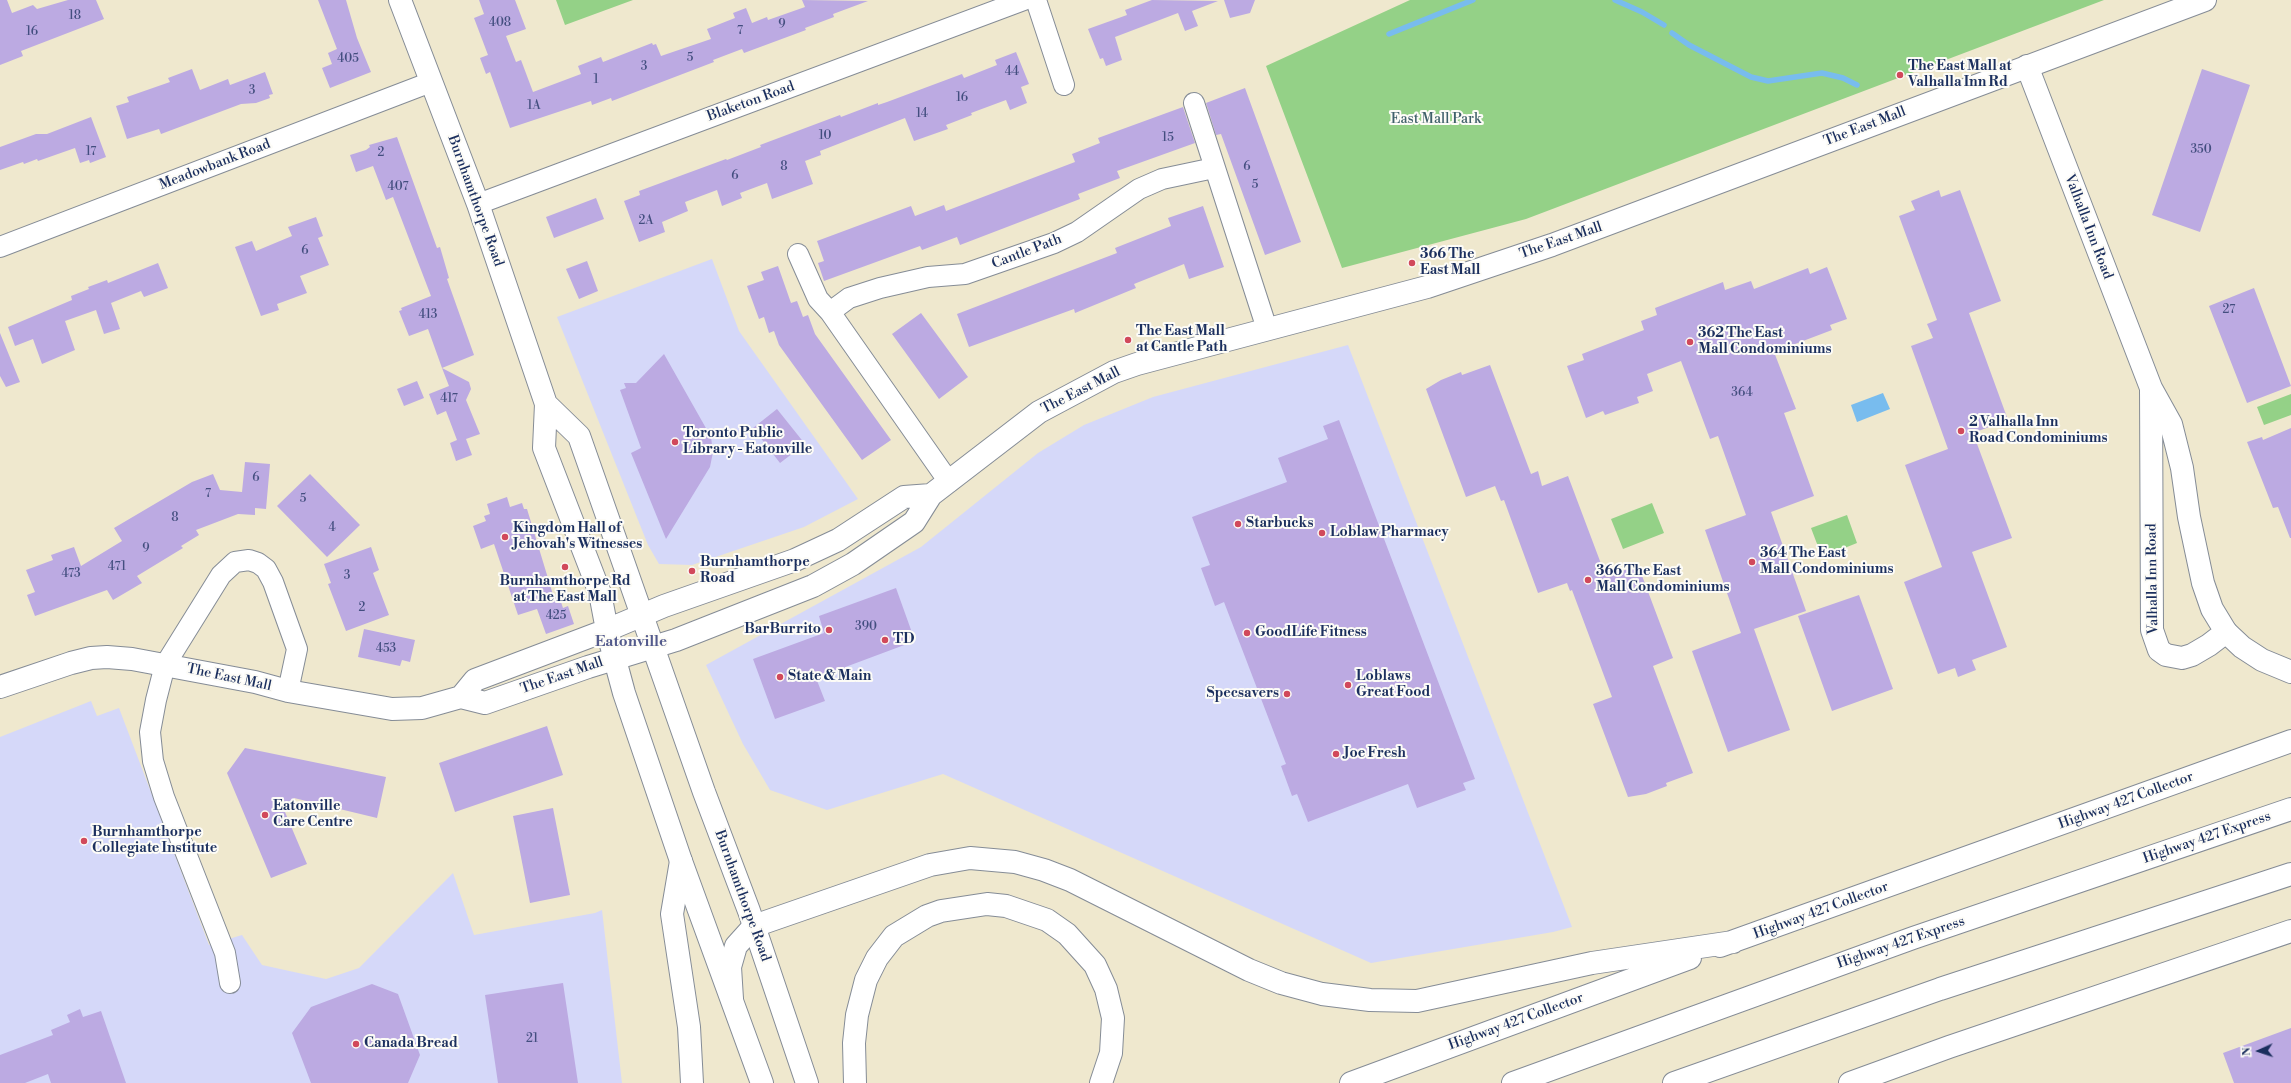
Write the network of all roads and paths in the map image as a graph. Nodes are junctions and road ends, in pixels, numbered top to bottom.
1 (400, 0) edge
2 (1024, 0) edge
3 (1036, 0) edge
4 (2205, 0) edge
5 (2027, 66) junction
6 (431, 82) junction
7 (1064, 84) dead end
8 (1194, 103) dead end
9 (1214, 168) junction
10 (478, 204) junction
11 (0, 247) edge
12 (798, 254) dead end
13 (830, 312) junction
14 (1267, 329) junction
15 (2151, 388) junction
16 (546, 404) junction
17 (949, 482) junction
18 (931, 495) junction
19 (642, 615) junction
20 (607, 630) junction
21 (2226, 632) junction
22 (652, 647) junction
23 (614, 658) junction
24 (166, 665) junction
25 (2291, 672) edge
26 (0, 687) edge
27 (288, 691) junction
28 (461, 697) junction
29 (2291, 741) edge
30 (2291, 809) edge
31 (681, 861) junction
32 (2291, 874) edge
33 (754, 926) junction
34 (2291, 931) edge
35 (1733, 942) junction
36 (230, 983) dead end
37 (732, 999) junction
38 (692, 1083) edge
39 (762, 1083) edge
40 (807, 1083) edge
41 (855, 1083) edge
42 (1101, 1083) edge
43 (1351, 1083) edge
44 (1513, 1083) edge
45 (1674, 1083) edge
46 (1850, 1083) edge

1 - 6 main road, Burnhamthorpe Road
2 - 10 street, Blaketon Road
3 - 7 street
4 - 5 main road, The East Mall
5 - 14 main road, The East Mall
5 - 15 main road, Valhalla Inn Road
6 - 10 main road, Burnhamthorpe Road
6 - 11 street, Meadowbank Road
8 - 9 street
9 - 13 street, Cantle Path
9 - 14 street
10 - 16 main road, Burnhamthorpe Road
12 - 13 street
13 - 17 street
14 - 17 main road, The East Mall
15 - 21 main road, Valhalla Inn Road
15 - 21 main road, Valhalla Inn Road
16 - 19 main road, Burnhamthorpe Road
16 - 20 main road, Burnhamthorpe Road
17 - 18 main road, The East Mall
18 - 19 main road, The East Mall
18 - 22 main road, The East Mall
19 - 20 main road, The East Mall
19 - 22 main road, Burnhamthorpe Road
20 - 23 main road, Burnhamthorpe Road
20 - 28 main road, The East Mall
21 - 25 main road
22 - 23 main road, The East Mall
22 - 33 main road, Burnhamthorpe Road
23 - 28 main road, The East Mall
23 - 31 main road, Burnhamthorpe Road
24 - 26 main road, The East Mall
24 - 27 main road, The East Mall
24 - 27 street
24 - 36 street
27 - 28 main road, The East Mall
29 - 35 main road, Highway 427 Collector
30 - 44 main road, Highway 427 Express
31 - 37 main road, Burnhamthorpe Road
31 - 38 main road
32 - 45 main road
33 - 35 main road
33 - 37 main road
33 - 40 main road, Burnhamthorpe Road
34 - 46 main road
35 - 43 main road, Highway 427 Collector
37 - 39 main road, Burnhamthorpe Road
41 - 42 main road

